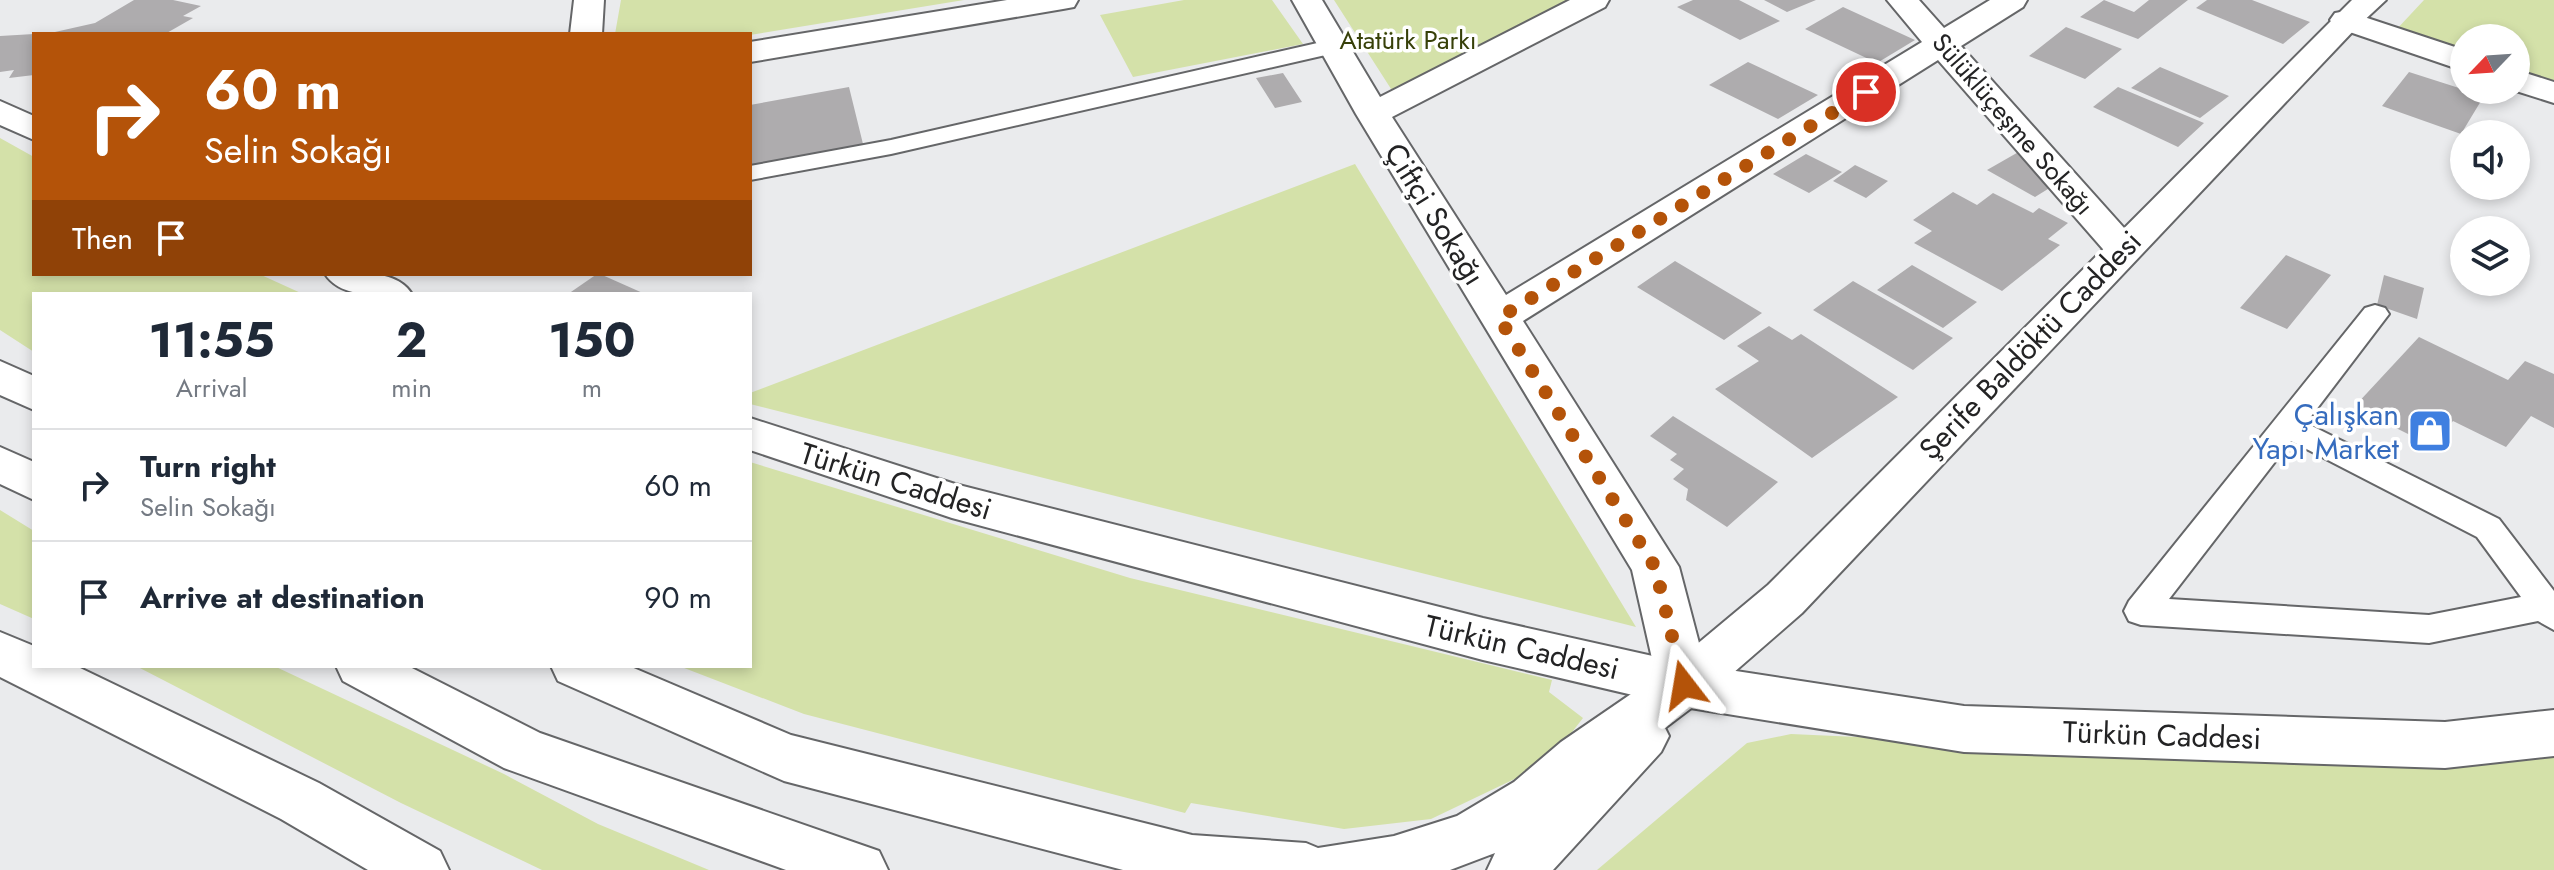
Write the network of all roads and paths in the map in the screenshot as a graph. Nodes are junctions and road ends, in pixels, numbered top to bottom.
1 (589, 0) edge
2 (1063, 0) edge
3 (1307, 0) edge
4 (1594, 0) edge
5 (1902, 0) edge
6 (2012, 0) edge
7 (2359, 10) edge
8 (586, 32) edge
9 (1944, 44) junction
10 (1335, 46) junction
11 (752, 52) edge
12 (2450, 54) edge
13 (2530, 85) edge
14 (2554, 93) edge
15 (0, 111) edge
16 (1373, 114) junction
17 (32, 129) edge
18 (752, 173) edge
19 (2123, 248) junction
20 (350, 276) edge
21 (387, 292) edge
22 (2375, 314) dead end
23 (1499, 318) junction
24 (0, 376) edge
25 (32, 394) edge
26 (2287, 426) junction
27 (752, 435) edge
28 (0, 463) edge
29 (32, 482) edge
30 (2552, 609) edge
31 (0, 653) edge
32 (365, 668) edge
33 (581, 668) edge
34 (1684, 685) junction
35 (2554, 733) edge
36 (1205, 865) edge
37 (420, 870) edge
38 (859, 870) edge
39 (1306, 870) edge
40 (1331, 870) edge
41 (1516, 870) edge

1 - 8 main road
2 - 11 main road
3 - 10 main road, Çiftçi Sokağı
4 - 16 main road
5 - 9 main road, Sülüklüçeşme Sokağı
6 - 9 main road
7 - 12 main road
7 - 19 main road, Şerife Baldöktü Caddesi
9 - 19 main road, Sülüklüçeşme Sokağı
9 - 23 main road
10 - 16 main road, Çiftçi Sokağı
10 - 18 lane
13 - 14 main road
15 - 17 main road
16 - 23 main road, Çiftçi Sokağı
19 - 34 main road, Şerife Baldöktü Caddesi
20 - 21 main road
22 - 26 lane
23 - 34 main road, Çiftçi Sokağı
24 - 25 main road
26 - 30 lane
26 - 30 lane
27 - 34 main road, Türkün Caddesi
28 - 29 main road
31 - 37 main road
32 - 38 main road
33 - 36 main road
34 - 35 main road, Türkün Caddesi
34 - 40 main road
34 - 41 main road
36 - 39 main road

